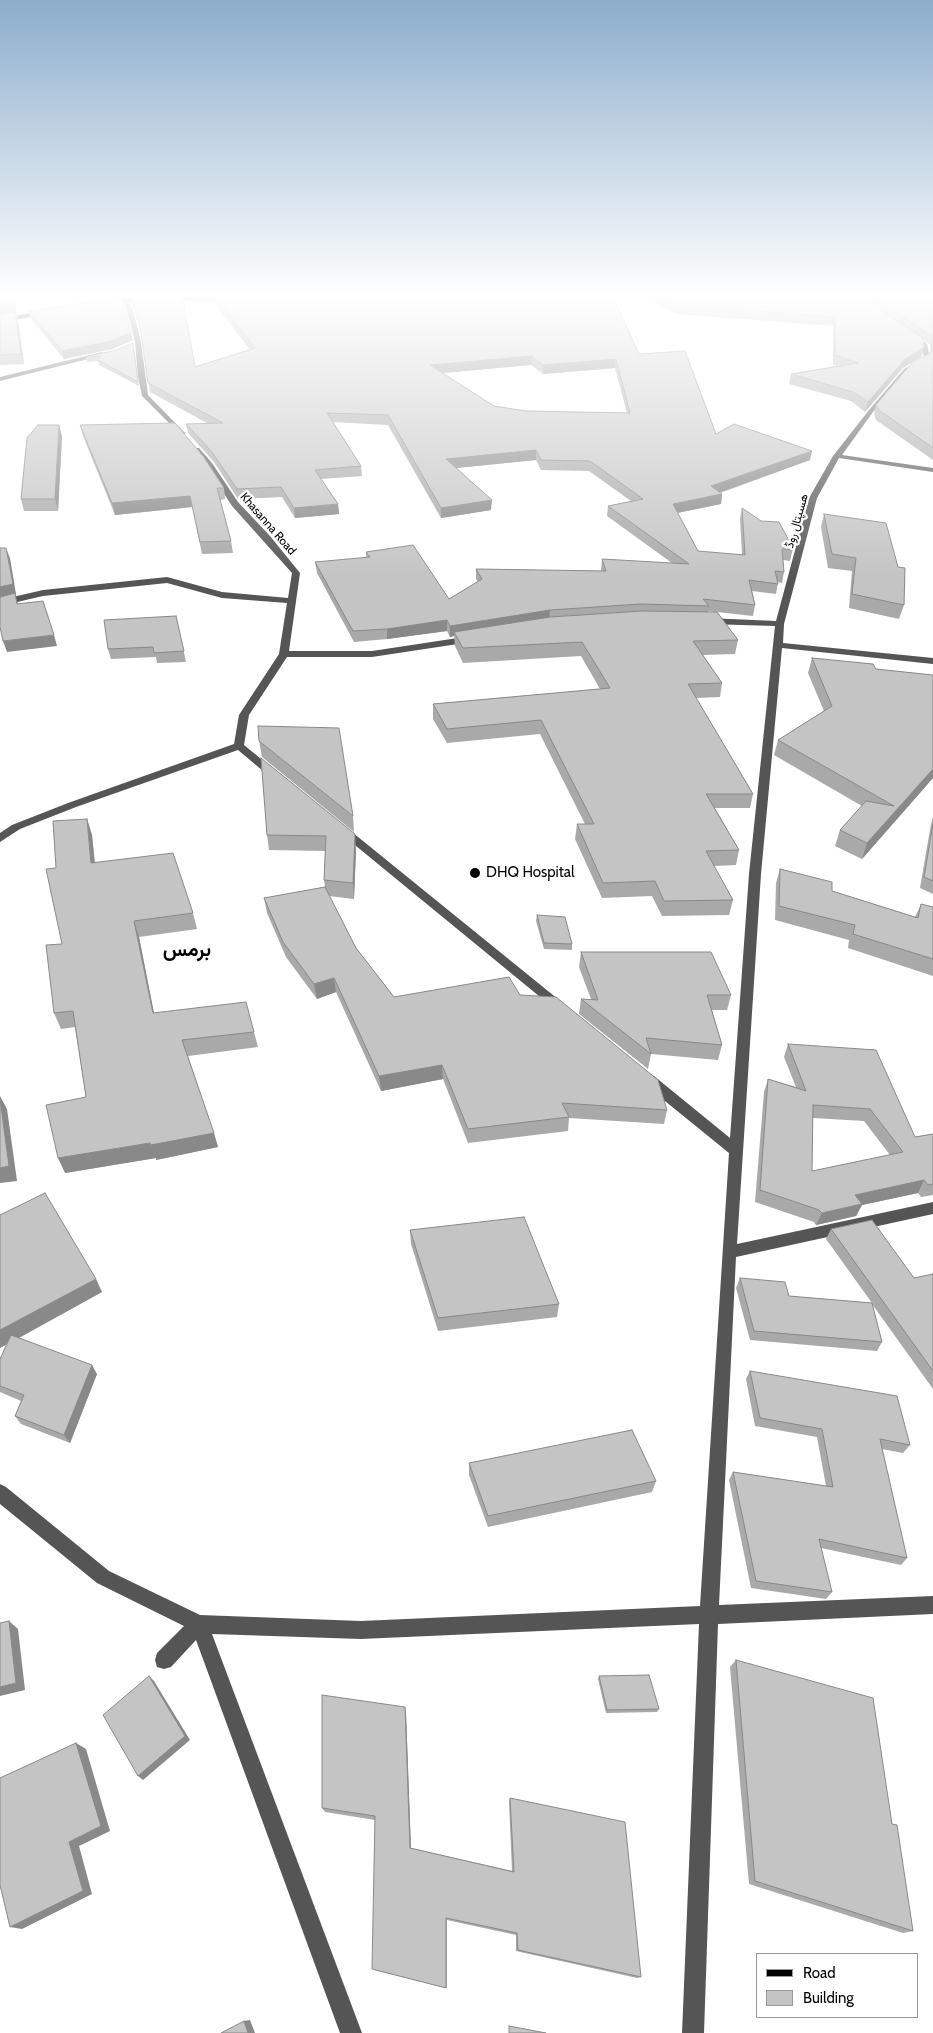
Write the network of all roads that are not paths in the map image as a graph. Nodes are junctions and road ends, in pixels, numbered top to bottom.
1 (143, 390) edge
2 (890, 390) edge
3 (186, 437) edge
4 (192, 444) edge
5 (837, 456) junction
6 (933, 470) edge
7 (292, 601) junction
8 (0, 603) edge
9 (698, 621) edge
10 (780, 624) junction
11 (480, 637) edge
12 (778, 645) junction
13 (284, 654) junction
14 (933, 661) edge
15 (239, 746) junction
16 (285, 783) edge
17 (331, 820) edge
18 (0, 838) edge
19 (568, 1014) edge
20 (637, 1070) edge
21 (736, 1151) junction
22 (933, 1208) edge
23 (729, 1252) junction
24 (0, 1493) edge
25 (933, 1605) edge
26 (709, 1614) junction
27 (199, 1624) junction
28 (164, 1660) dead end
29 (352, 2033) edge
30 (693, 2033) edge

1 - 3 street
2 - 5 street, ھسپتال روڈ
4 - 7 street, Khasanna Road
5 - 6 street
5 - 10 street, ھسپتال روڈ
7 - 8 street
7 - 13 street, Khasanna Road
9 - 10 street
10 - 12 street, ھسپتال روڈ
11 - 13 street
12 - 14 street
12 - 21 street, ھسپتال روڈ
13 - 15 street
15 - 16 street
15 - 18 street
17 - 19 street
20 - 21 street
21 - 23 street, ھسپتال روڈ
22 - 23 street
23 - 26 street, ھسپتال روڈ
24 - 27 street
25 - 26 street
26 - 27 street
26 - 30 street, ھسپتال روڈ
27 - 28 street
27 - 29 street

